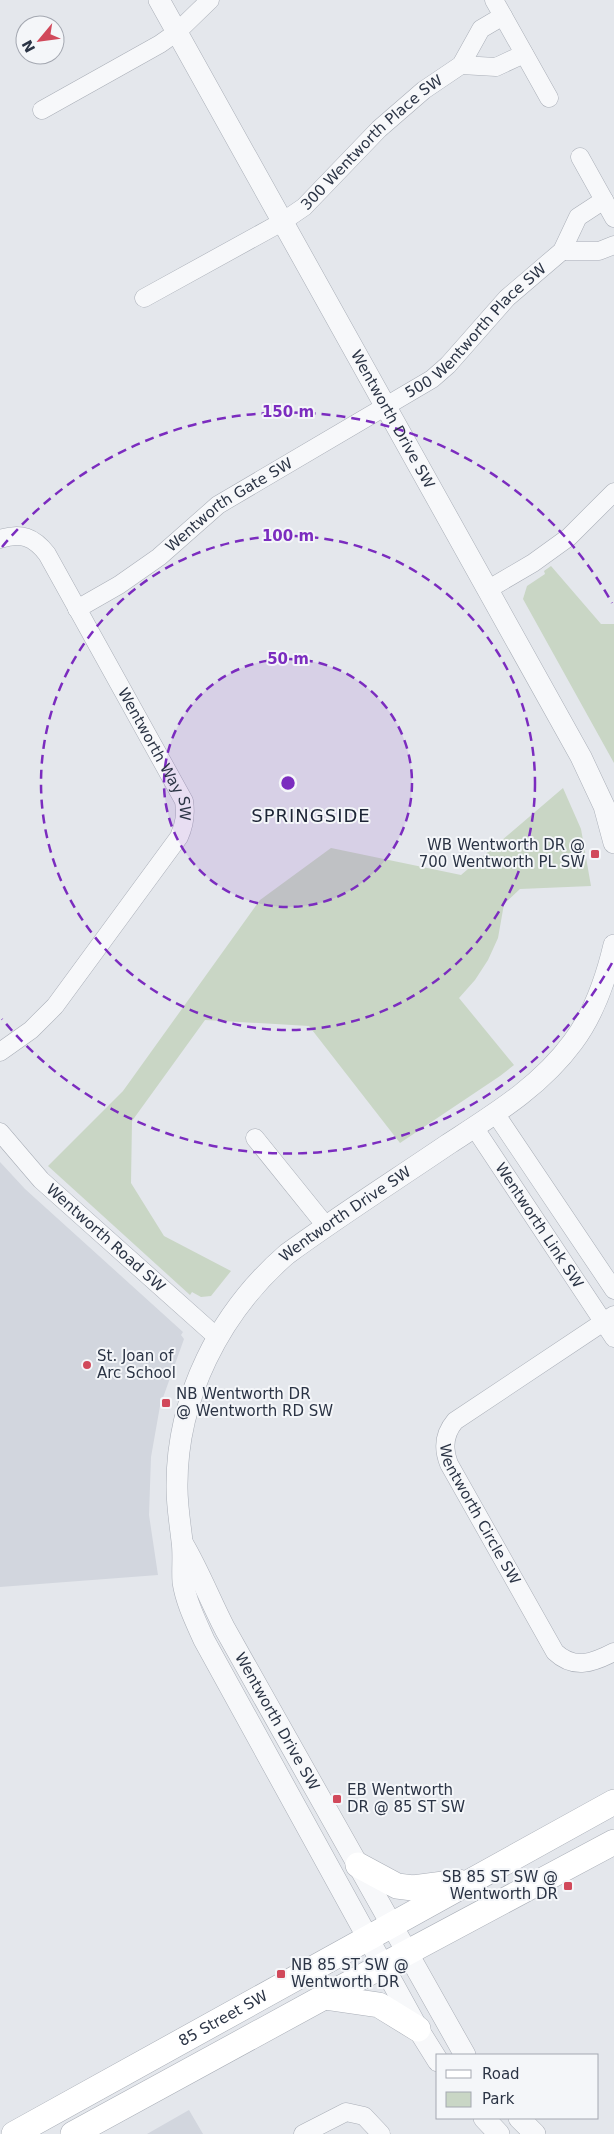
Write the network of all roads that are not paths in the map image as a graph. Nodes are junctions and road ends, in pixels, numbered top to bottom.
1 (160, 0) edge
2 (210, 0) edge
3 (494, 0) edge
4 (503, 16) junction
5 (177, 32) junction
6 (524, 54) junction
7 (461, 65) junction
8 (549, 98) dead end
9 (42, 110) dead end
10 (580, 157) dead end
11 (604, 200) junction
12 (614, 218) edge
13 (282, 222) junction
14 (614, 245) edge
15 (562, 251) junction
16 (144, 298) dead end
17 (386, 408) junction
18 (614, 492) edge
19 (0, 539) edge
20 (487, 590) junction
21 (77, 609) junction
22 (614, 843) edge
23 (614, 945) edge
24 (0, 1052) edge
25 (495, 1113) junction
26 (474, 1127) junction
27 (0, 1132) edge
28 (255, 1138) dead end
29 (326, 1226) junction
30 (614, 1290) edge
31 (609, 1318) edge
32 (218, 1338) junction
33 (614, 1338) edge
34 (182, 1543) junction
35 (614, 1652) edge
36 (614, 1802) edge
37 (614, 1842) edge
38 (358, 1865) junction
39 (476, 1880) junction
40 (392, 1925) junction
41 (369, 1937) junction
42 (407, 1952) junction
43 (384, 1965) junction
44 (324, 1997) junction
45 (418, 2029) junction
46 (464, 2054) edge
47 (436, 2058) edge
48 (485, 2119) edge
49 (14, 2134) edge
50 (73, 2134) edge
51 (303, 2134) edge
52 (381, 2134) edge
53 (499, 2134) edge

1 - 5 street, Wentworth Drive SW
2 - 5 street
3 - 4 street
4 - 6 street
4 - 7 street, 300 Wentworth Place SW
5 - 9 street
5 - 13 street, Wentworth Drive SW
6 - 7 street
6 - 8 street
7 - 13 street, 300 Wentworth Place SW
10 - 11 street
11 - 12 street
11 - 15 street, 500 Wentworth Place SW
13 - 16 street, 300 Wentworth Place SW
13 - 17 street, Wentworth Drive SW
14 - 15 street
15 - 17 street, 500 Wentworth Place SW
17 - 20 street, Wentworth Drive SW
17 - 21 street, Wentworth Gate SW
18 - 20 street
19 - 21 street, Wentworth Way SW
20 - 22 street, Wentworth Drive SW
21 - 24 street, Wentworth Way SW
23 - 25 street, Wentworth Drive SW
25 - 26 street, Wentworth Drive SW
25 - 30 street, Wentworth Link SW
26 - 29 street, Wentworth Drive SW
26 - 31 street, Wentworth Link SW
27 - 32 street, Wentworth Road SW
28 - 29 street
29 - 32 street, Wentworth Drive SW
31 - 33 street
31 - 35 street, Wentworth Circle SW
32 - 34 street, Wentworth Drive SW
34 - 38 street, Wentworth Drive SW
34 - 41 street, Wentworth Drive SW
36 - 39 main road, 85 Street SW
37 - 42 main road, 85 Street SW
38 - 39 main road
38 - 40 street, Wentworth Drive SW
39 - 40 main road, 85 Street SW
40 - 41 main road, 85 Street SW
40 - 42 street, Wentworth Drive SW
41 - 43 street, Wentworth Drive SW
41 - 49 main road, 85 Street SW
42 - 43 main road, 85 Street SW
42 - 46 street, Wentworth Drive SW
43 - 44 main road, 85 Street SW
43 - 45 street, Wentworth Drive SW
44 - 45 main road
44 - 50 main road, 85 Street SW
45 - 47 street, Wentworth Drive SW
48 - 53 street
51 - 52 street

